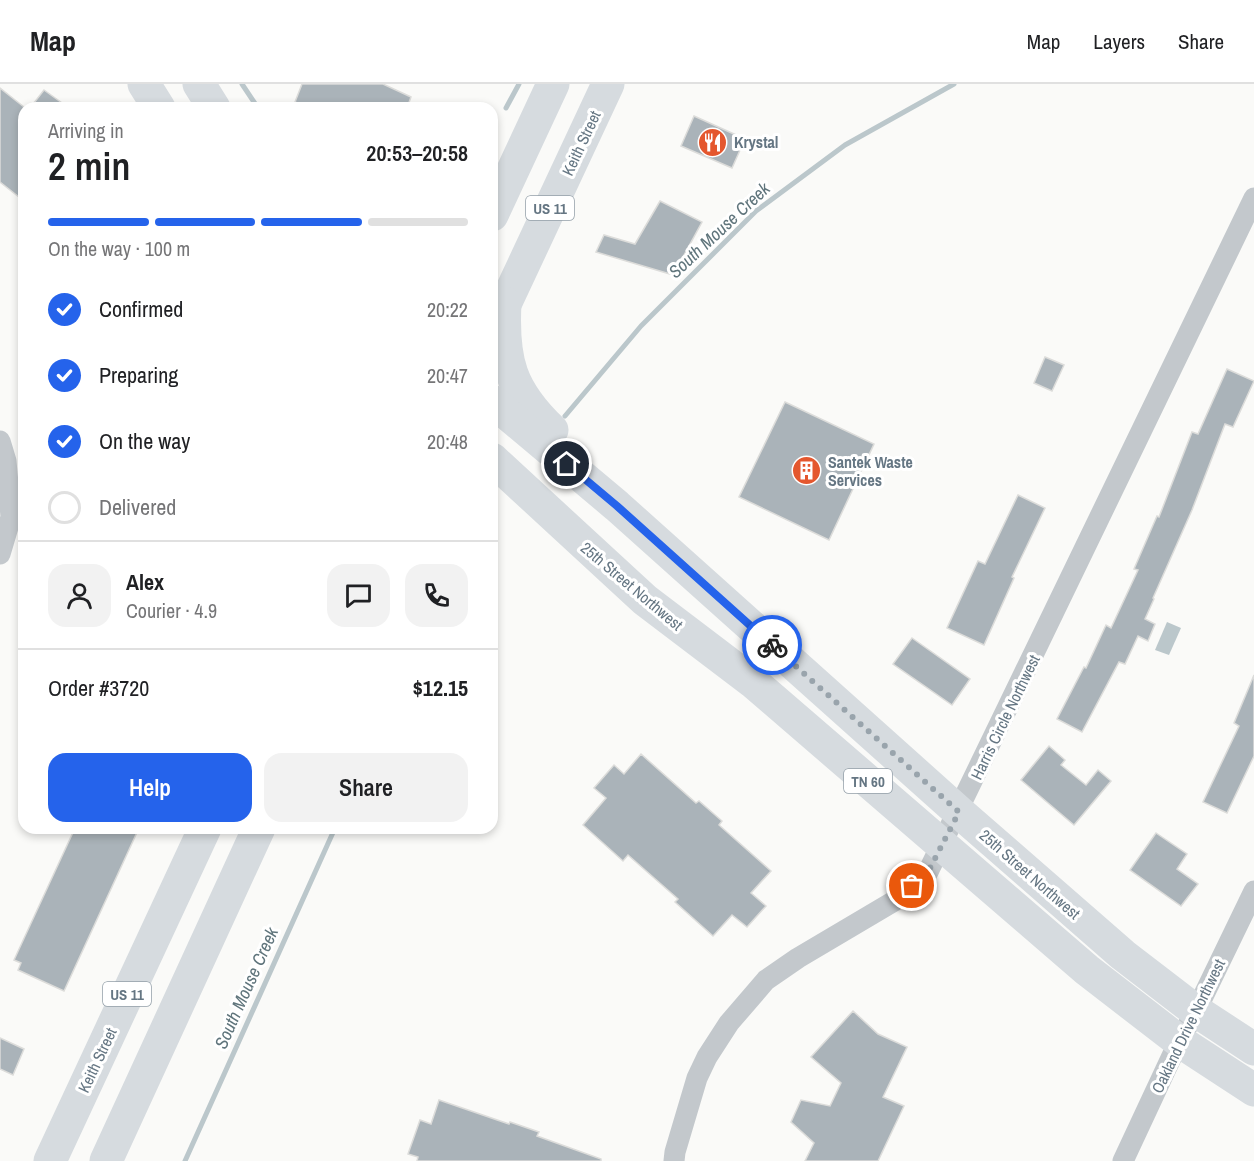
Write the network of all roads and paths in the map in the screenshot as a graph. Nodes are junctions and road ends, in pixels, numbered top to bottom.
1 (144, 84) edge
2 (199, 84) edge
3 (553, 84) edge
4 (608, 84) edge
5 (155, 102) edge
6 (210, 102) edge
7 (1254, 198) edge
8 (498, 202) edge
9 (499, 317) edge
10 (498, 407) edge
11 (0, 441) edge
12 (504, 480) edge
13 (617, 506) junction
14 (0, 554) edge
15 (959, 812) junction
16 (202, 834) edge
17 (256, 834) edge
18 (942, 844) junction
19 (1254, 891) edge
20 (193, 972) junction
21 (1196, 1011) junction
22 (1179, 1041) junction
23 (103, 1047) junction
24 (1254, 1049) edge
25 (1254, 1090) edge
26 (50, 1161) edge
27 (106, 1161) edge
28 (674, 1161) edge
29 (1123, 1161) edge

1 - 5 main road
2 - 6 main road
3 - 8 main road, US 11
4 - 9 main road, Keith Street / US 11
7 - 15 street, Harris Circle Northwest
9 - 13 main road
10 - 13 main road, 25th Street Northwest / TN 60
11 - 14 street
12 - 18 main road, 25th Street Northwest / TN 60
13 - 15 main road, 25th Street Northwest / TN 60
15 - 18 street, Harris Circle Northwest
15 - 21 main road, 25th Street Northwest / TN 60
16 - 23 main road, Keith Street / US 11
17 - 20 main road, US 11
18 - 22 main road, 25th Street Northwest / TN 60
18 - 28 street, Harris Circle Northwest
19 - 21 street, Oakland Drive Northwest
20 - 23 main road
20 - 27 main road, US 11
21 - 22 street, Oakland Drive Northwest
21 - 24 main road, 25th Street Northwest / TN 60
22 - 25 main road, 25th Street Northwest / TN 60
22 - 29 street, Oakland Drive Northwest
23 - 26 main road, Keith Street / US 11

